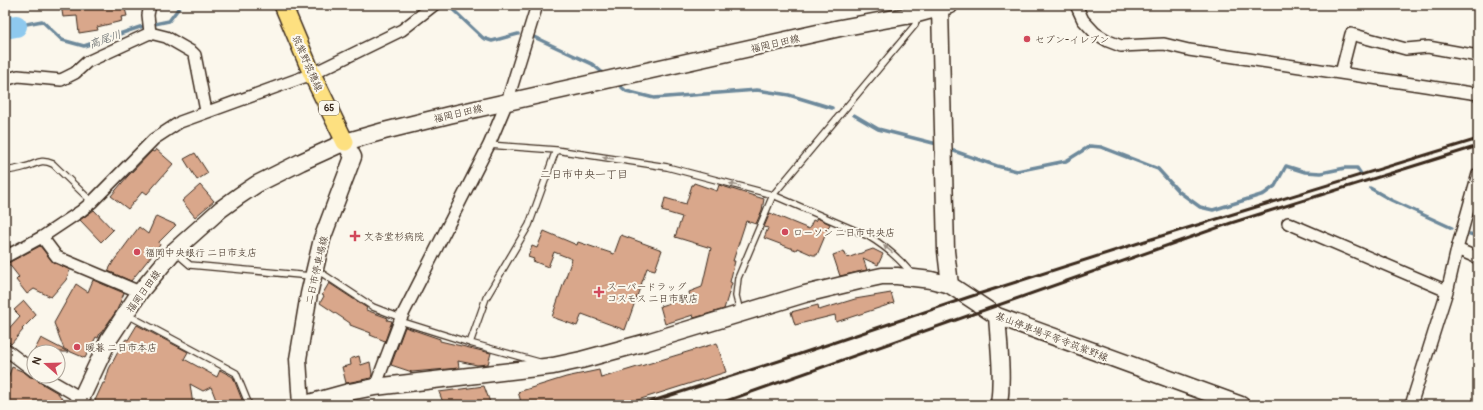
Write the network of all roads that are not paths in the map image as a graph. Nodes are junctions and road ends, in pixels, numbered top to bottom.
1 (150, 5) edge
2 (283, 5) edge
3 (434, 5) edge
4 (537, 5) edge
5 (1076, 5) edge
6 (943, 6) edge
7 (917, 14) junction
8 (150, 31) junction
9 (1478, 56) edge
10 (1341, 72) junction
11 (312, 74) junction
12 (5, 80) edge
13 (1478, 94) edge
14 (507, 102) junction
15 (206, 111) junction
16 (345, 142) junction
17 (489, 145) junction
18 (556, 150) junction
19 (5, 171) edge
20 (1478, 174) edge
21 (1476, 192) edge
22 (773, 195) junction
23 (92, 202) junction
24 (1288, 223) dead end
25 (42, 237) junction
26 (1457, 248) junction
27 (174, 252) junction
28 (5, 257) edge
29 (1478, 258) edge
30 (314, 272) junction
31 (915, 277) junction
32 (950, 285) junction
33 (1447, 291) junction
34 (140, 292) junction
35 (126, 314) junction
36 (740, 314) junction
37 (997, 316) junction
38 (400, 319) junction
39 (470, 343) junction
40 (5, 349) edge
41 (26, 365) edge
42 (553, 366) junction
43 (54, 384) edge
44 (375, 387) junction
45 (80, 402) edge
46 (249, 405) edge
47 (302, 405) edge
48 (999, 405) edge
49 (1241, 405) edge
50 (1411, 405) edge

1 - 8 street
2 - 11 main road, 筑紫野筑穂線 / 65
3 - 11 street
4 - 14 street
5 - 10 street
6 - 7 main road, 福岡日田線
6 - 32 main road
7 - 14 main road, 福岡日田線
7 - 22 lane
8 - 12 street
8 - 15 street
9 - 10 street
10 - 13 street
11 - 15 street
11 - 16 main road, 筑紫野筑穂線 / 65
14 - 16 main road, 福岡日田線
14 - 17 street
15 - 23 street
16 - 27 main road, 福岡日田線
16 - 30 main road, 二日市停車場線
17 - 18 lane
17 - 38 street
22 -> 18 lane
18 - 39 lane
19 - 23 lane
20 - 21 street
21 - 26 street
31 -> 22 lane
22 - 36 lane
23 - 25 street
24 - 33 street
25 - 28 street
25 - 34 street
26 - 29 street
26 - 33 street
27 - 30 lane
27 - 34 main road, 福岡日田線
30 - 38 lane
30 - 47 main road, 二日市停車場線
31 - 32 main road, 基山停車場平等寺筑紫野線
31 - 36 main road, 基山停車場平等寺筑紫野線
32 - 37 main road, 基山停車場平等寺筑紫野線
33 - 50 street
34 - 35 main road, 福岡日田線
35 - 45 main road, 福岡日田線
35 - 46 lane
36 - 42 main road, 基山停車場平等寺筑紫野線
37 - 48 main road
37 - 49 main road, 基山停車場平等寺筑紫野線
38 - 39 lane
38 - 44 street
39 - 42 lane
40 - 41 street
42 - 44 main road, 基山停車場平等寺筑紫野線
43 - 45 street
44 - 47 main road, 基山停車場平等寺筑紫野線

